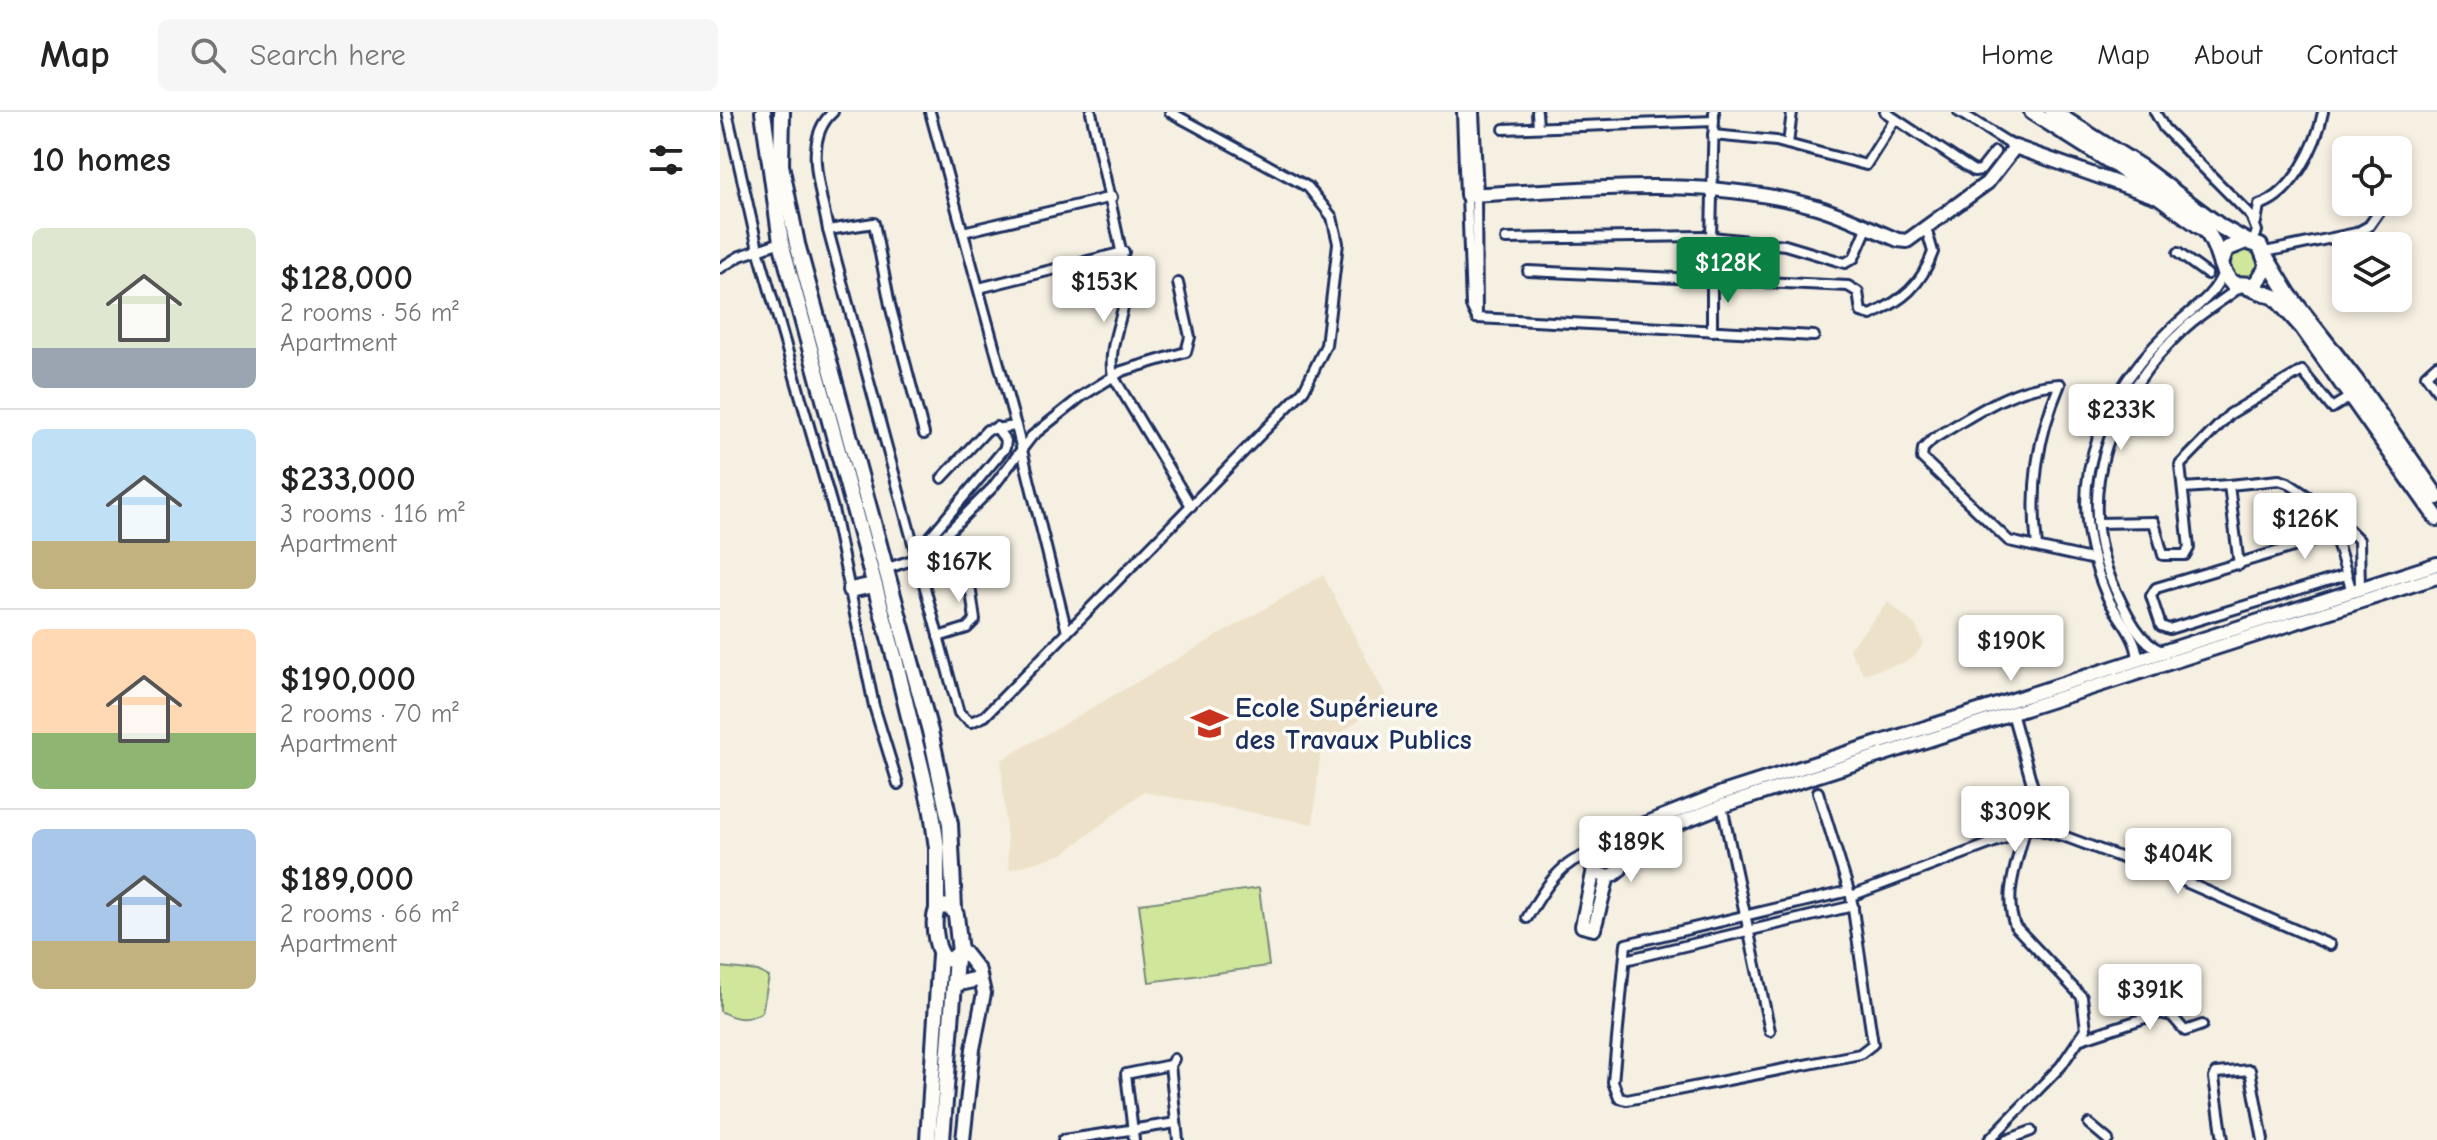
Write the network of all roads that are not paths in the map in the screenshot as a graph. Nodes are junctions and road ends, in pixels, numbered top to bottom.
1 (727, 112) edge
2 (763, 112) edge
3 (782, 112) edge
4 (833, 112) edge
5 (930, 112) edge
6 (1091, 112) edge
7 (1170, 112) edge
8 (1464, 112) edge
9 (1472, 112) edge
10 (1537, 112) edge
11 (1792, 112) edge
12 (1885, 112) edge
13 (1959, 112) edge
14 (2032, 112) edge
15 (2053, 112) edge
16 (2155, 112) edge
17 (2323, 112) edge
18 (1714, 116) edge
19 (1895, 119) junction
20 (1538, 127) junction
21 (772, 129) junction
22 (1504, 129) dead end
23 (1713, 135) junction
24 (1788, 144) junction
25 (2015, 147) junction
26 (1995, 152) dead end
27 (1711, 189) junction
28 (1472, 195) junction
29 (1112, 197) junction
30 (2171, 204) junction
31 (2376, 216) edge
32 (2256, 223) junction
33 (1868, 226) junction
34 (1926, 228) junction
35 (828, 230) junction
36 (963, 232) junction
37 (1711, 237) junction
38 (1506, 239) dead end
39 (781, 242) junction
40 (2258, 248) junction
41 (758, 249) junction
42 (1124, 252) junction
43 (2178, 253) dead end
44 (720, 268) edge
45 (1528, 271) dead end
46 (2216, 272) junction
47 (1712, 280) junction
48 (1178, 283) dead end
49 (2244, 287) junction
50 (979, 288) junction
51 (1712, 331) junction
52 (1814, 336) dead end
53 (2437, 365) edge
54 (1113, 376) junction
55 (2437, 390) edge
56 (2353, 395) junction
57 (1016, 426) junction
58 (996, 427) junction
59 (924, 434) dead end
60 (1022, 448) junction
61 (942, 478) dead end
62 (2229, 485) junction
63 (2183, 488) junction
64 (2437, 497) edge
65 (1191, 506) junction
66 (2437, 518) edge
67 (2097, 523) junction
68 (2037, 547) junction
69 (932, 548) junction
70 (2095, 560) junction
71 (917, 561) junction
72 (967, 564) dead end
73 (2437, 564) edge
74 (2239, 565) junction
75 (885, 569) junction
76 (2346, 575) junction
77 (2437, 577) edge
78 (874, 585) junction
79 (850, 590) junction
80 (2356, 590) junction
81 (1067, 632) junction
82 (938, 637) junction
83 (2166, 652) junction
84 (2137, 662) junction
85 (2012, 713) junction
86 (898, 784) dead end
87 (1818, 792) dead end
88 (1722, 806) junction
89 (2028, 831) junction
90 (1606, 845) junction
91 (1593, 853) junction
92 (1622, 854) junction
93 (1594, 869) junction
94 (1608, 876) junction
95 (1851, 898) junction
96 (937, 908) junction
97 (954, 909) junction
98 (1745, 916) junction
99 (1527, 918) dead end
100 (1748, 930) junction
101 (2330, 945) dead end
102 (958, 954) junction
103 (940, 955) junction
104 (1625, 960) junction
105 (980, 982) junction
106 (955, 984) junction
107 (2202, 1025) dead end
108 (1770, 1031) dead end
109 (2080, 1039) junction
110 (1176, 1123) junction
111 (2089, 1124) dead end
112 (2031, 1131) dead end
113 (1133, 1135) edge
114 (1089, 1138) edge
115 (928, 1140) edge
116 (942, 1140) edge
117 (963, 1140) edge
118 (1063, 1140) edge
119 (1178, 1140) edge
120 (1989, 1140) edge
121 (2007, 1140) edge
122 (2108, 1140) edge
123 (2223, 1140) edge
124 (2263, 1140) edge

1 - 41 street
2 - 21 main road
3 - 21 main road
4 - 35 street
5 - 36 street
6 - 29 street
7 - 65 street
8 - 28 street
9 - 28 street
10 - 20 street
11 - 24 street
12 - 19 street
13 - 25 street
14 - 30 main road
15 - 40 main road
16 - 32 street
17 - 32 street
18 - 20 street
18 - 23 street
19 - 24 street
19 - 26 street
20 - 22 street
21 - 39 main road
21 - 75 main road
23 - 24 street
23 - 27 street
25 - 30 street
25 - 34 street
27 - 28 street
27 - 33 street
27 - 37 street
28 - 51 street
29 - 36 street
29 - 42 street
30 - 46 main road
31 - 40 street
32 - 40 street
33 - 34 street
33 - 37 street
34 - 47 street
35 - 59 street
35 - 71 street
36 - 50 street
37 - 38 street
39 - 41 street
39 - 78 main road
40 - 46 main road
40 - 49 main road
40 - 64 main road
41 - 44 street
41 - 79 street
42 - 50 street
42 - 54 street
43 - 46 street
45 - 47 street
46 - 49 main road
46 - 70 street
47 - 51 street
48 - 54 street
49 - 56 main road
49 - 67 street
50 - 57 street
51 - 52 street
53 - 55 street
54 - 60 street
54 - 65 street
56 - 63 street
56 - 66 main road
57 - 58 street
57 - 60 street
58 - 61 street
58 - 69 street
60 - 69 street
60 - 81 street
62 - 63 street
62 - 74 street
62 - 80 street
63 - 67 street
65 - 81 street
67 - 83 street
68 - 68 street
68 - 70 street
69 - 71 street
70 - 84 street
71 - 75 street
71 - 82 street
72 - 82 street
73 - 80 street
74 - 76 street
74 - 76 street
75 - 97 main road
76 - 80 street
77 - 85 street
78 - 79 main road
78 - 96 main road
79 - 86 street
80 - 83 street
81 - 82 street
83 - 84 street
84 - 90 street
85 - 88 street
85 - 89 street
87 - 95 street
88 - 92 street
88 - 98 street
89 - 95 street
89 - 101 street
89 - 109 street
90 - 91 street
90 - 92 street
91 - 93 street
91 - 99 street
92 - 94 street
93 - 94 street
93 - 94 street
95 - 98 street
95 - 100 street
95 - 104 street
96 - 97 main road
96 - 103 main road
97 - 102 main road
98 - 100 street
98 - 104 street
100 - 104 street
100 - 108 street
102 - 103 main road
102 - 105 street
102 - 106 main road
103 - 115 main road
105 - 106 main road
105 - 117 street
106 - 116 main road
107 - 109 street
109 - 120 street
110 - 113 street
110 - 113 street
110 - 119 street
111 - 122 street
112 - 121 street
113 - 114 street
114 - 118 street
123 - 124 street

